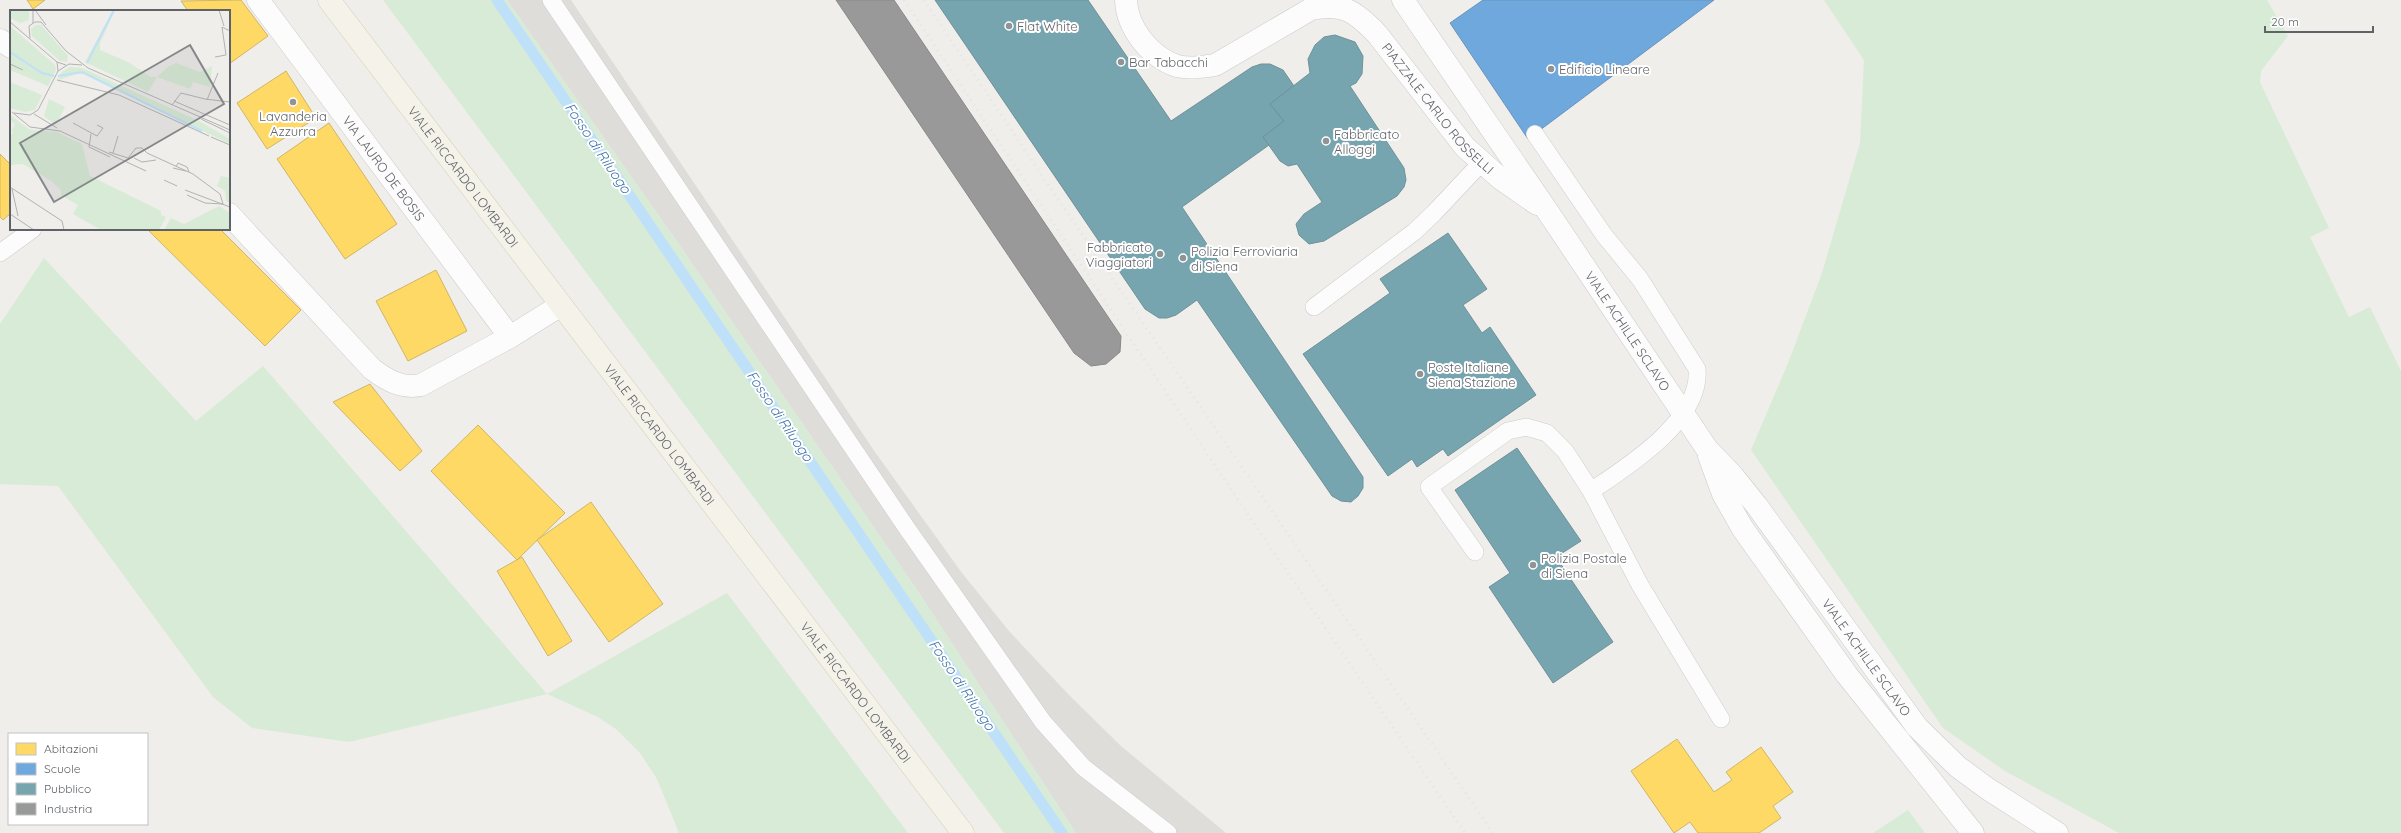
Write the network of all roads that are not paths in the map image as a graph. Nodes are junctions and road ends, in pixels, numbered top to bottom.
1 (258, 0) edge
2 (329, 0) edge
3 (343, 0) edge
4 (551, 0) edge
5 (1126, 0) edge
6 (1403, 0) edge
7 (356, 37) junction
8 (0, 40) edge
9 (10, 46) edge
10 (1535, 134) dead end
11 (1481, 163) junction
12 (1548, 212) junction
13 (230, 215) edge
14 (32, 230) edge
15 (0, 253) edge
16 (561, 305) junction
17 (1314, 307) dead end
18 (510, 337) junction
19 (1682, 412) junction
20 (1707, 449) junction
21 (1590, 491) junction
22 (1475, 552) dead end
23 (1721, 719) dead end
24 (963, 833) edge
25 (1168, 833) edge
26 (1973, 833) edge
27 (2057, 833) edge

1 - 18 main road, VIA LAURO DE BOSIS
2 - 7 main road, VIALE RICCARDO LOMBARDI
3 - 7 lane, VIALE RICCARDO LOMBARDI
4 - 25 lane
5 - 11 main road, PIAZZALE CARLO ROSSELLI
6 - 12 main road, PIAZZALE CARLO ROSSELLI
7 - 16 main road, VIALE RICCARDO LOMBARDI
8 - 9 main road
10 - 19 lane
11 - 12 main road, PIAZZALE CARLO ROSSELLI
11 - 17 lane
12 - 19 main road, VIALE ACHILLE SCLAVO
13 - 18 main road
14 - 15 lane
16 - 18 main road
16 - 24 main road, VIALE RICCARDO LOMBARDI
19 - 20 main road, VIALE ACHILLE SCLAVO
19 - 21 lane
20 - 26 main road, VIALE ACHILLE SCLAVO
20 - 27 main road, VIALE ACHILLE SCLAVO
21 - 22 lane
21 - 23 lane

